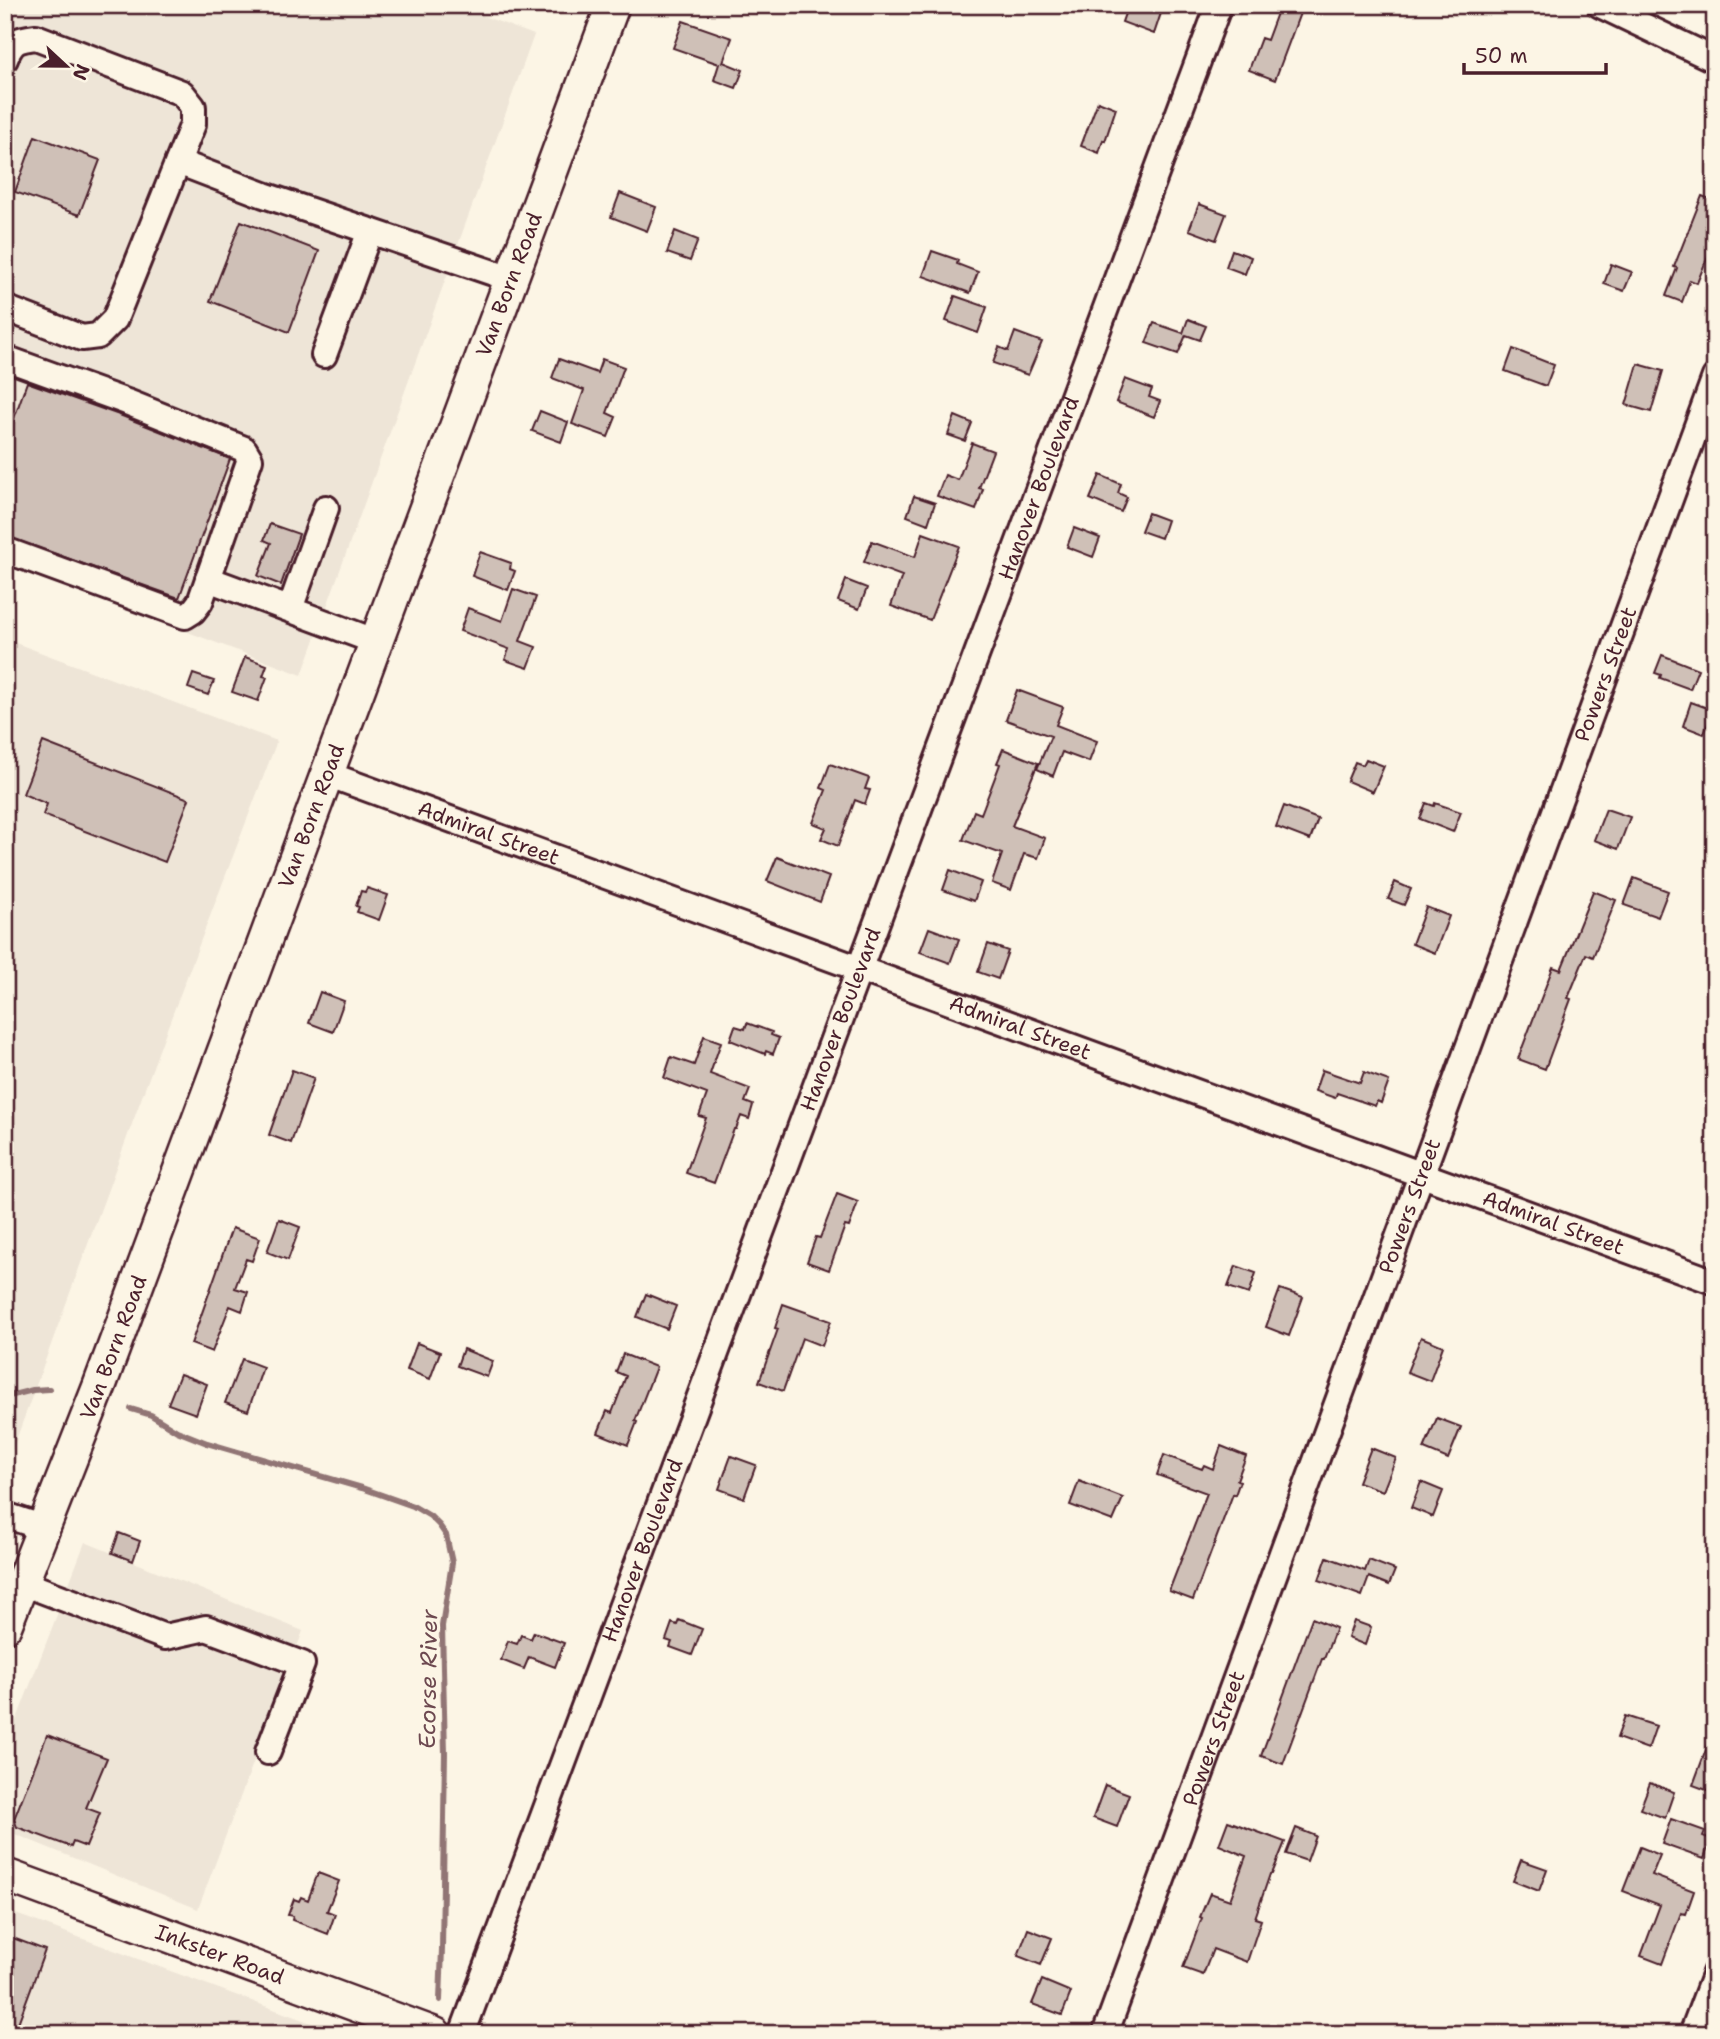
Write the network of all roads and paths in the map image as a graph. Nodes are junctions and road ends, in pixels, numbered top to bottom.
1 (613, 5) edge
2 (1219, 5) edge
3 (1601, 5) edge
4 (5, 59) edge
5 (1715, 60) edge
6 (178, 162) junction
7 (370, 232) junction
8 (512, 279) junction
9 (5, 308) edge
10 (324, 355) dead end
11 (7, 364) edge
12 (1715, 377) edge
13 (326, 508) dead end
14 (5, 550) edge
15 (208, 579) junction
16 (290, 610) junction
17 (377, 642) junction
18 (327, 774) junction
19 (859, 969) junction
20 (1421, 1174) junction
21 (1715, 1282) edge
22 (5, 1515) edge
23 (44, 1528) junction
24 (23, 1583) junction
25 (6, 1621) edge
26 (268, 1752) dead end
27 (5, 1875) edge
28 (1715, 1973) edge
29 (435, 2034) edge
30 (462, 2034) edge
31 (1105, 2034) edge
32 (1692, 2034) edge

1 - 8 main road, Van Born Road
2 - 19 street, Hanover Boulevard
3 - 5 street
4 - 6 street
6 - 7 street
6 - 9 street
7 - 8 street
7 - 10 street
8 - 17 main road, Van Born Road
11 - 15 street
12 - 20 street, Powers Street
13 - 16 street
14 - 15 street
15 - 16 street
16 - 17 street
17 - 18 main road, Van Born Road
18 - 19 street, Admiral Street
18 - 23 main road, Van Born Road
19 - 20 street, Admiral Street
19 - 30 street, Hanover Boulevard
20 - 21 street, Admiral Street
20 - 31 street, Powers Street
22 - 23 street
23 - 24 main road, Van Born Road
24 - 25 main road, Van Born Road
24 - 26 street
27 - 29 main road, Inkster Road
28 - 32 street

